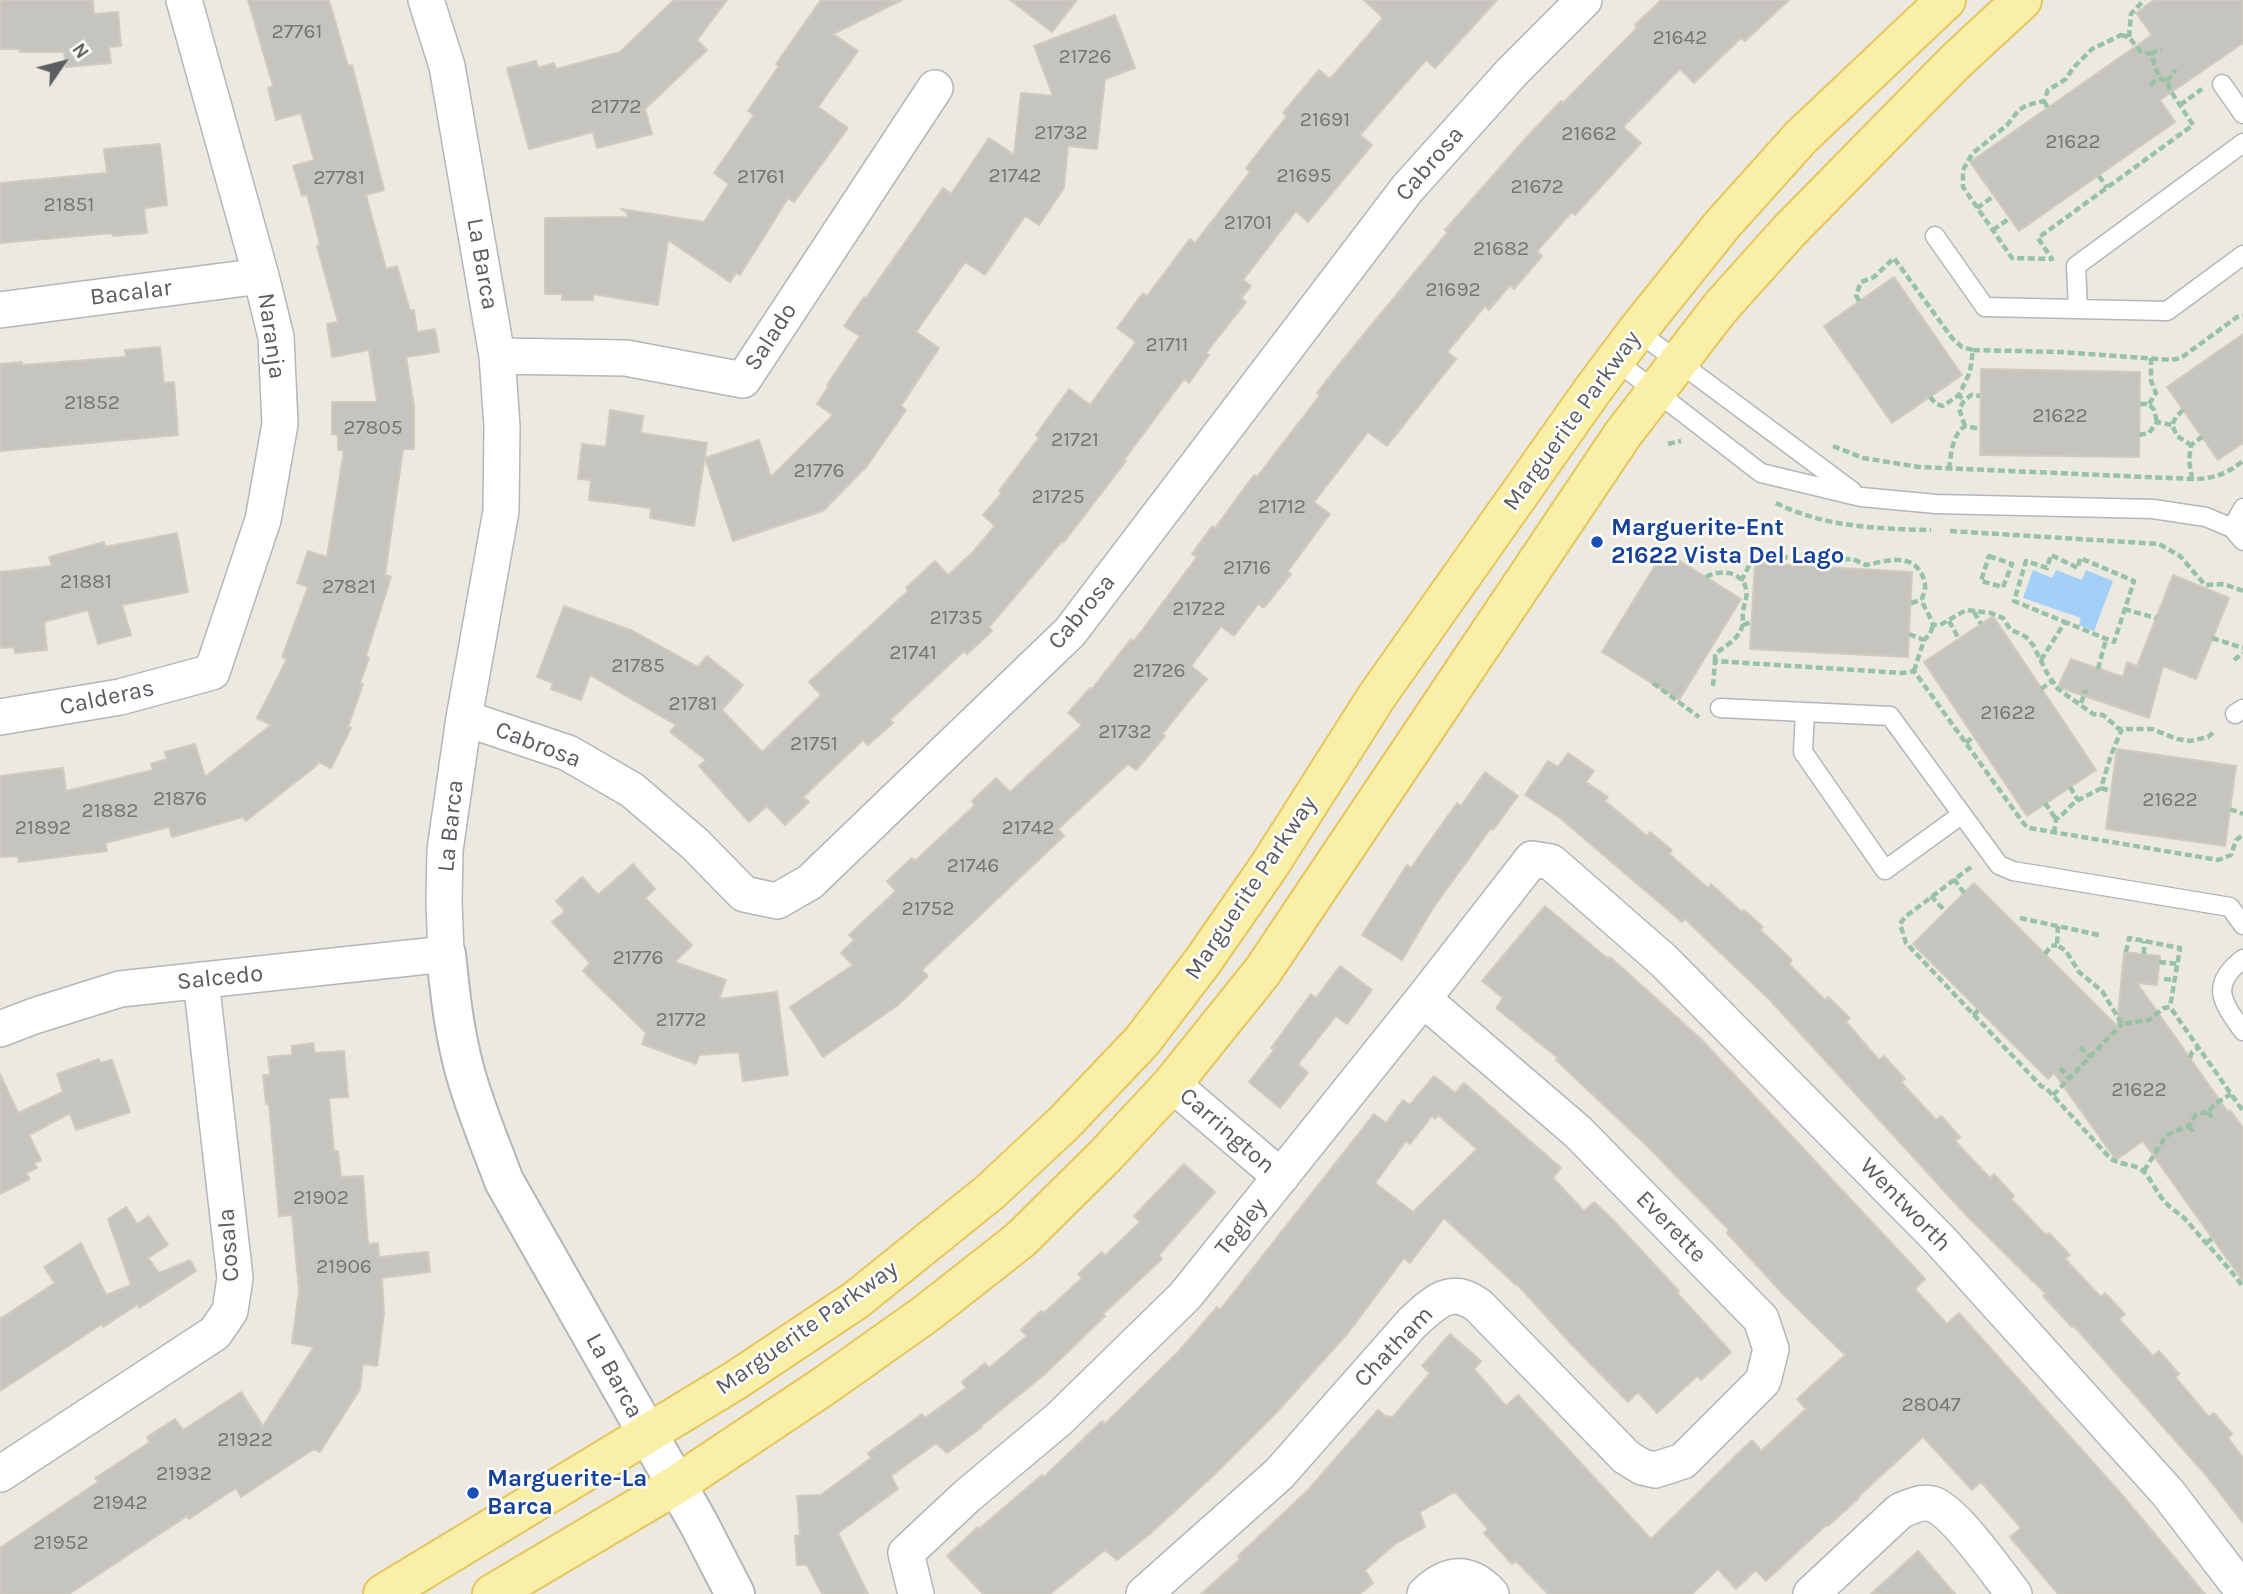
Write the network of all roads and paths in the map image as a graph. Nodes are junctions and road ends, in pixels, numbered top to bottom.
1 (184, 0) edge
2 (426, 0) edge
3 (1584, 0) edge
4 (1946, 0) edge
5 (2022, 0) edge
6 (2144, 0) edge
7 (2129, 37) junction
8 (2161, 48) dead end
9 (2151, 54) junction
10 (2176, 70) dead end
11 (2159, 78) junction
12 (2167, 80) junction
13 (2222, 84) dead end
14 (2150, 85) dead end
15 (935, 88) dead end
16 (2043, 101) junction
17 (2048, 108) dead end
18 (2243, 114) edge
19 (2243, 144) edge
20 (2099, 176) dead end
21 (2107, 188) junction
22 (1994, 196) dead end
23 (1977, 208) junction
24 (2010, 218) dead end
25 (1993, 230) junction
26 (1935, 236) dead end
27 (2243, 255) edge
28 (261, 276) junction
29 (1859, 301) dead end
30 (2078, 309) junction
31 (0, 310) edge
32 (2243, 316) edge
33 (1626, 345) junction
34 (1973, 350) junction
35 (497, 356) junction
36 (2151, 358) junction
37 (1667, 377) junction
38 (1959, 396) junction
39 (1980, 396) dead end
40 (1930, 397) dead end
41 (1964, 401) junction
42 (2140, 404) dead end
43 (2149, 404) junction
44 (2183, 410) dead end
45 (2157, 422) junction
46 (2172, 425) junction
47 (1965, 426) junction
48 (1980, 429) dead end
49 (2139, 435) dead end
50 (2202, 437) dead end
51 (1826, 443) dead end
52 (2191, 444) junction
53 (2243, 461) edge
54 (1949, 469) junction
55 (2192, 479) junction
56 (1861, 497) junction
57 (2243, 508) edge
58 (2238, 534) edge
59 (2008, 574) junction
60 (1706, 577) dead end
61 (2021, 578) junction
62 (1741, 581) junction
63 (1922, 600) junction
64 (1911, 603) dead end
65 (2124, 609) junction
66 (1974, 611) junction
67 (2156, 618) dead end
68 (1948, 621) junction
69 (1751, 622) dead end
70 (2065, 622) junction
71 (1981, 624) dead end
72 (1743, 625) junction
73 (1933, 625) junction
74 (1909, 634) dead end
75 (2212, 638) dead end
76 (1959, 639) dead end
77 (2106, 639) junction
78 (1924, 640) junction
79 (2243, 650) edge
80 (2041, 660) junction
81 (2234, 660) dead end
82 (1715, 661) dead end
83 (2098, 669) dead end
84 (1914, 671) dead end
85 (212, 672) joint
86 (2052, 681) junction
87 (2041, 689) dead end
88 (2086, 690) dead end
89 (2081, 703) junction
90 (1720, 708) dead end
91 (1805, 712) junction
92 (0, 717) edge
93 (464, 718) junction
94 (2122, 729) junction
95 (2214, 733) dead end
96 (1974, 736) dead end
97 (1966, 743) dead end
98 (2070, 787) dead end
99 (2101, 788) junction
100 (2111, 792) dead end
101 (2078, 800) junction
102 (2045, 803) dead end
103 (2230, 810) dead end
104 (2243, 814) edge
105 (1961, 815) junction
106 (2056, 819) junction
107 (2054, 833) dead end
108 (1532, 859) joint
109 (1971, 867) dead end
110 (1954, 879) junction
111 (1964, 893) dead end
112 (1931, 896) junction
113 (1945, 911) dead end
114 (2020, 918) dead end
115 (2243, 925) edge
116 (2058, 926) junction
117 (2099, 935) dead end
118 (2144, 941) junction
119 (2057, 945) junction
120 (2126, 952) dead end
121 (446, 954) junction
122 (2045, 954) dead end
123 (2144, 954) dead end
124 (2243, 959) edge
125 (2159, 962) dead end
126 (2178, 964) junction
127 (2164, 979) dead end
128 (201, 980) junction
129 (2175, 980) junction
130 (1423, 999) junction
131 (2170, 1007) junction
132 (1979, 1010) dead end
133 (1973, 1015) junction
134 (2122, 1024) junction
135 (0, 1029) edge
136 (2243, 1031) edge
137 (2080, 1047) dead end
138 (2198, 1048) junction
139 (2090, 1057) junction
140 (2190, 1058) dead end
141 (2060, 1068) dead end
142 (2069, 1077) junction
143 (1172, 1084) junction
144 (2231, 1094) junction
145 (2053, 1095) junction
146 (2243, 1111) edge
147 (2208, 1112) junction
148 (2214, 1121) dead end
149 (2091, 1125) dead end
150 (2189, 1126) junction
151 (2085, 1129) junction
152 (2195, 1135) dead end
153 (2144, 1171) junction
154 (1281, 1177) junction
155 (2213, 1238) dead end
156 (2206, 1243) junction
157 (2243, 1287) edge
158 (646, 1433) junction
159 (1655, 1469) joint
160 (0, 1474) edge
161 (676, 1485) junction
162 (1486, 1589) edge
163 (2243, 1591) edge
164 (383, 1594) edge
165 (492, 1594) edge
166 (735, 1594) edge
167 (916, 1594) edge
168 (1144, 1594) edge
169 (1425, 1594) edge
170 (1811, 1594) edge
171 (2014, 1594) edge

1 - 28 street, Naranja
2 - 35 street, La Barca
3 - 93 street, Cabrosa
4 - 33 main road, Marguerite Parkway
5 - 37 main road, Marguerite Parkway
6 - 7 path
7 - 9 path
7 - 16 path
8 - 9 path
9 - 11 path
10 - 12 path
11 - 12 path
11 - 14 path
12 - 21 path
13 - 18 lane
15 - 35 street, Salado
16 - 17 path
16 - 23 path
19 - 30 lane
20 - 21 path
21 - 25 path
22 - 23 path
23 - 25 path
24 - 25 path
26 - 30 lane
27 - 30 lane
28 - 31 street, Bacalar
28 - 85 street, Naranja
29 - 34 path
32 - 36 path
33 - 37 lane
33 - 37 lane
33 - 158 main road, Marguerite Parkway
34 - 36 path
34 - 38 path
35 - 93 street, La Barca
36 - 43 path
37 - 56 lane
37 - 56 lane
37 - 143 main road, Marguerite Parkway
38 - 40 path
38 - 41 path
39 - 41 path
41 - 47 path
42 - 43 path
43 - 45 path
44 - 46 path
45 - 46 path
45 - 49 path
46 - 52 path
47 - 48 path
47 - 54 path
50 - 52 path
51 - 54 path
52 - 55 path
53 - 55 path
54 - 55 path
56 - 58 lane
57 - 58 lane
59 - 59 path
59 - 61 path
60 - 62 path
61 - 65 path
61 - 70 path
62 - 63 path
62 - 72 path
63 - 64 path
63 - 73 path
65 - 67 path
65 - 77 path
66 - 68 path
66 - 71 path
66 - 80 path
68 - 73 path
68 - 76 path
69 - 72 path
70 - 77 path
70 - 80 path
72 - 82 path
73 - 78 path
74 - 78 path
75 - 79 path
77 - 83 path
78 - 84 path
79 - 81 path
80 - 86 path
85 - 92 street, Calderas
86 - 87 path
86 - 89 path
88 - 89 path
89 - 94 path
90 - 91 lane
91 - 105 lane
91 - 105 lane
93 - 121 street, La Barca
94 - 95 path
94 - 99 path
96 - 97 path
98 - 101 path
99 - 100 path
99 - 101 path
101 - 106 path
102 - 106 path
103 - 104 path
105 - 115 lane
106 - 107 path
108 - 130 street, Tegley
108 - 163 street, Wentworth
109 - 110 path
110 - 111 path
110 - 112 path
112 - 113 path
112 - 133 path
114 - 116 path
116 - 117 path
116 - 119 path
118 - 120 path
118 - 123 path
118 - 126 path
119 - 122 path
119 - 134 path
121 - 128 street, Salcedo
121 - 158 street, La Barca
124 - 136 lane
125 - 126 path
126 - 129 path
127 - 129 path
128 - 135 street, Salcedo
128 - 160 street, Cosala
129 - 131 path
130 - 154 street, Tegley
130 - 159 street, Everette
131 - 134 path
131 - 138 path
132 - 133 path
133 - 145 path
134 - 139 path
137 - 139 path
138 - 140 path
138 - 144 path
139 - 142 path
141 - 142 path
142 - 145 path
143 - 154 street, Carrington
143 - 161 main road, Marguerite Parkway
144 - 146 path
144 - 147 path
145 - 151 path
147 - 148 path
147 - 150 path
149 - 151 path
150 - 152 path
150 - 153 path
151 - 153 path
153 - 156 path
154 - 167 street, Tegley
155 - 156 path
156 - 157 path
158 - 161 street, La Barca
158 - 164 main road, Marguerite Parkway
159 - 168 street, Chatham
161 - 165 main road, Marguerite Parkway
161 - 166 street, La Barca
162 - 169 street
170 - 171 street

